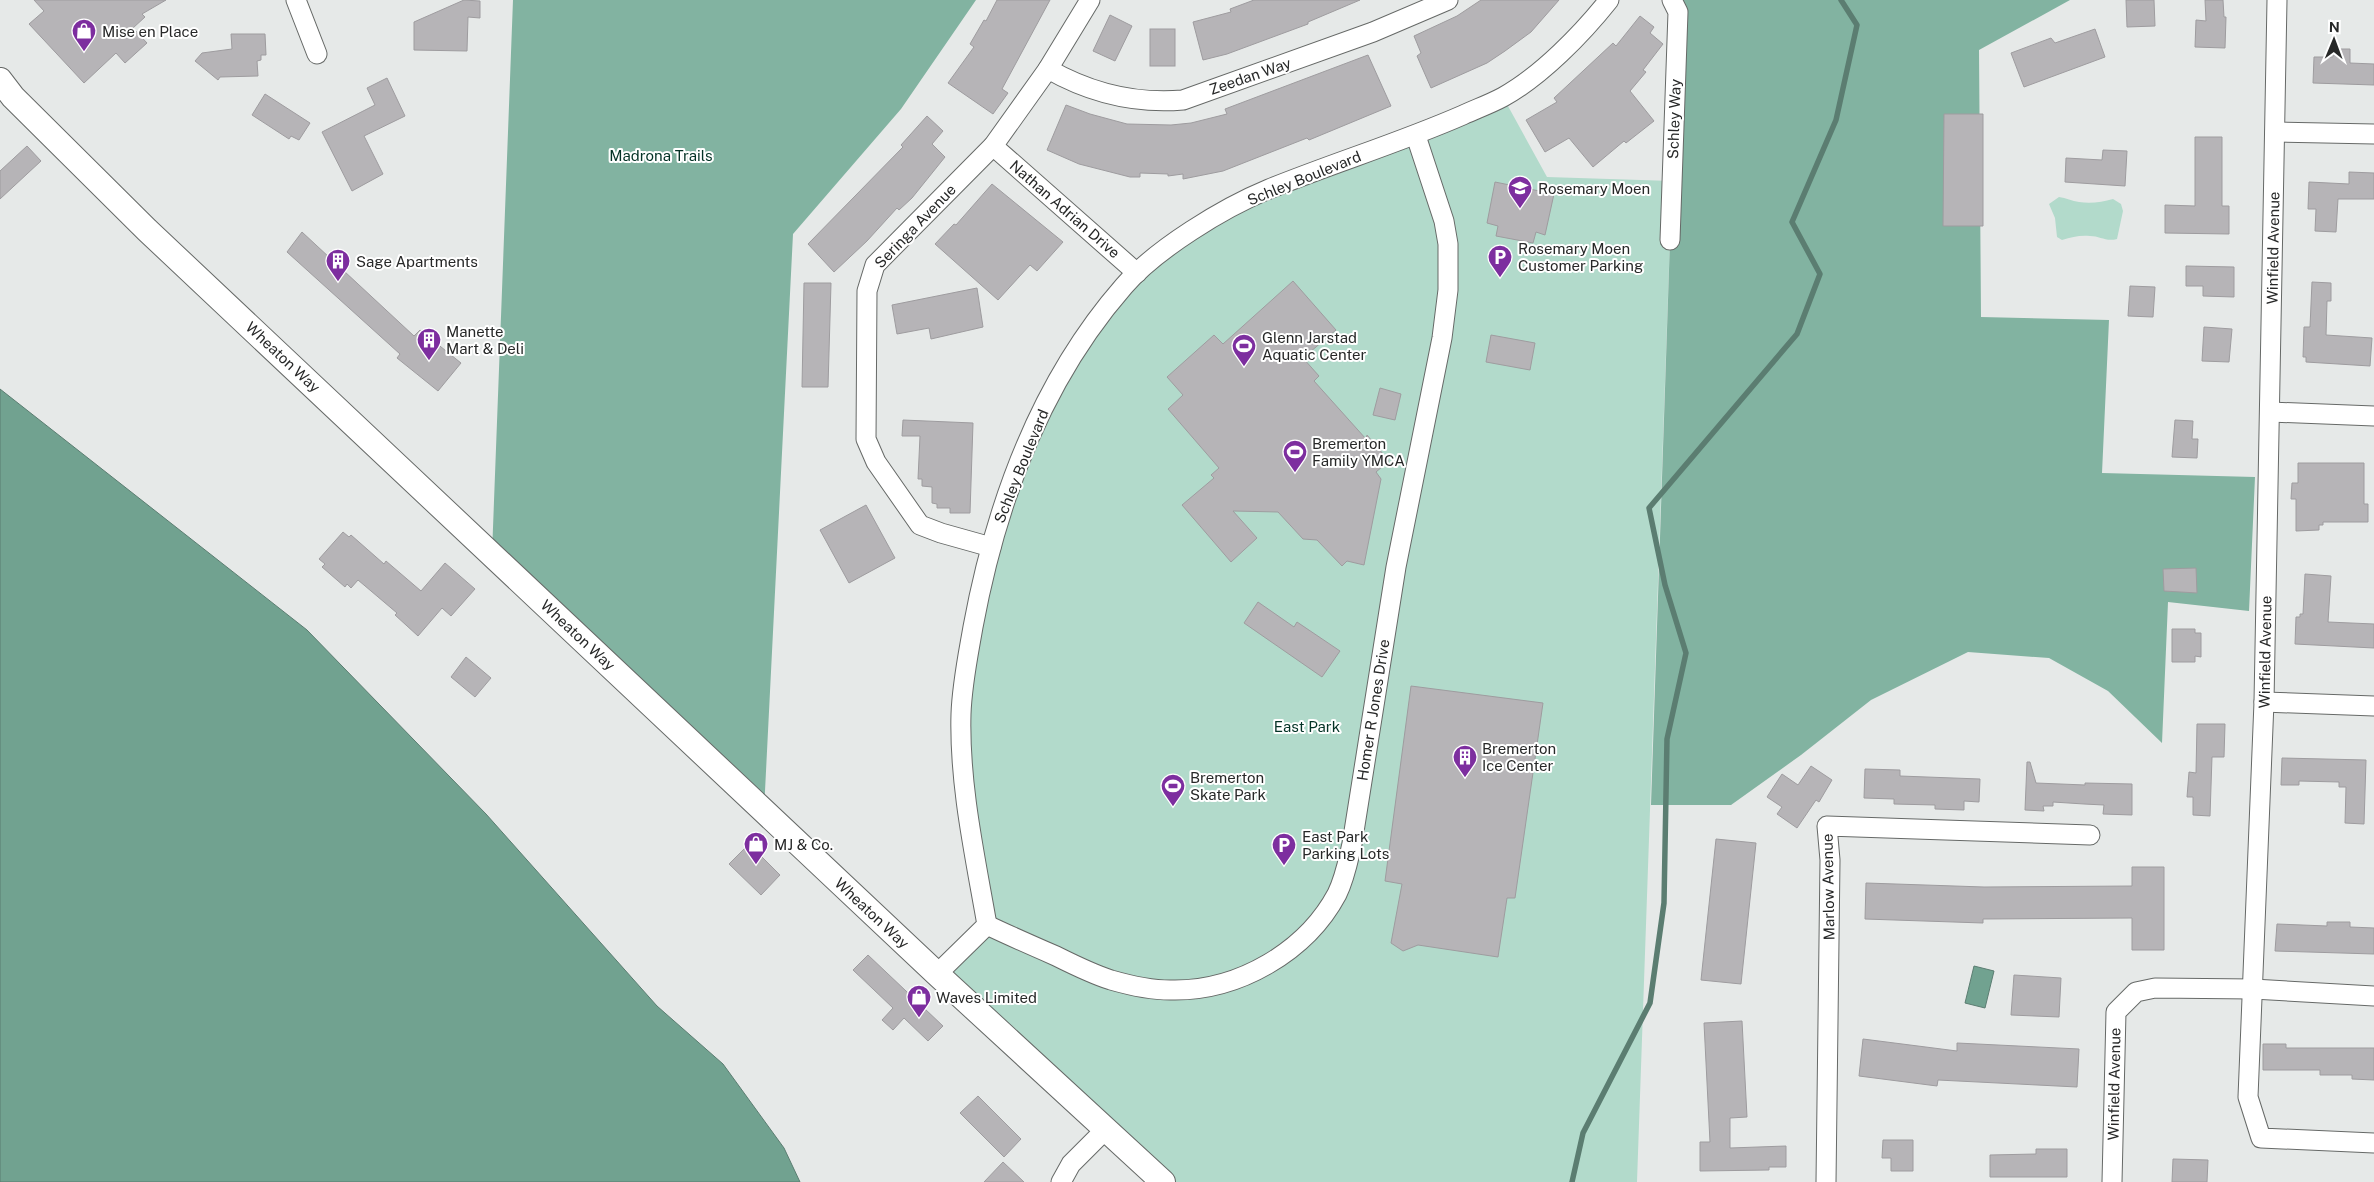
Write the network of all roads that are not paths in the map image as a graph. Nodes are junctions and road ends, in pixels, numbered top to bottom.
1 (296, 0) edge
2 (1090, 0) edge
3 (1448, 0) edge
4 (1609, 0) edge
5 (1672, 0) edge
6 (2278, 0) edge
7 (317, 54) dead end
8 (1048, 69) junction
9 (0, 80) edge
10 (2275, 132) junction
11 (2374, 134) edge
12 (1416, 136) junction
13 (993, 146) junction
14 (1670, 240) dead end
15 (1137, 273) junction
16 (2270, 412) junction
17 (2374, 416) edge
18 (991, 547) junction
19 (2271, 702) junction
20 (2374, 706) edge
21 (2090, 835) dead end
22 (987, 925) junction
23 (937, 974) junction
24 (2253, 989) junction
25 (2374, 996) edge
26 (1106, 1129) junction
27 (2374, 1143) edge
28 (1061, 1182) edge
29 (1163, 1182) edge
30 (1826, 1182) edge
31 (2112, 1182) edge

1 - 7 street
2 - 8 street, Seringa Avenue
3 - 8 street, Zeedan Way
4 - 12 street, Schley Boulevard
5 - 14 street, Schley Way
6 - 10 street, Winfield Avenue
8 - 13 street, Seringa Avenue
9 - 23 main road, Wheaton Way
10 - 11 street
10 - 16 street, Winfield Avenue
12 - 15 street, Schley Boulevard
12 - 22 street, Homer R Jones Drive
13 - 15 street, Nathan Adrian Drive
13 - 18 street, Seringa Avenue
15 - 18 street, Schley Boulevard
16 - 17 street
16 - 19 street, Winfield Avenue
18 - 22 street, Schley Boulevard
19 - 20 street
19 - 24 street, Winfield Avenue
21 - 30 street, Marlow Avenue
22 - 23 street
23 - 26 main road, Wheaton Way
24 - 25 street
24 - 27 street
24 - 31 street, Winfield Avenue
26 - 28 street
26 - 29 main road, Wheaton Way

